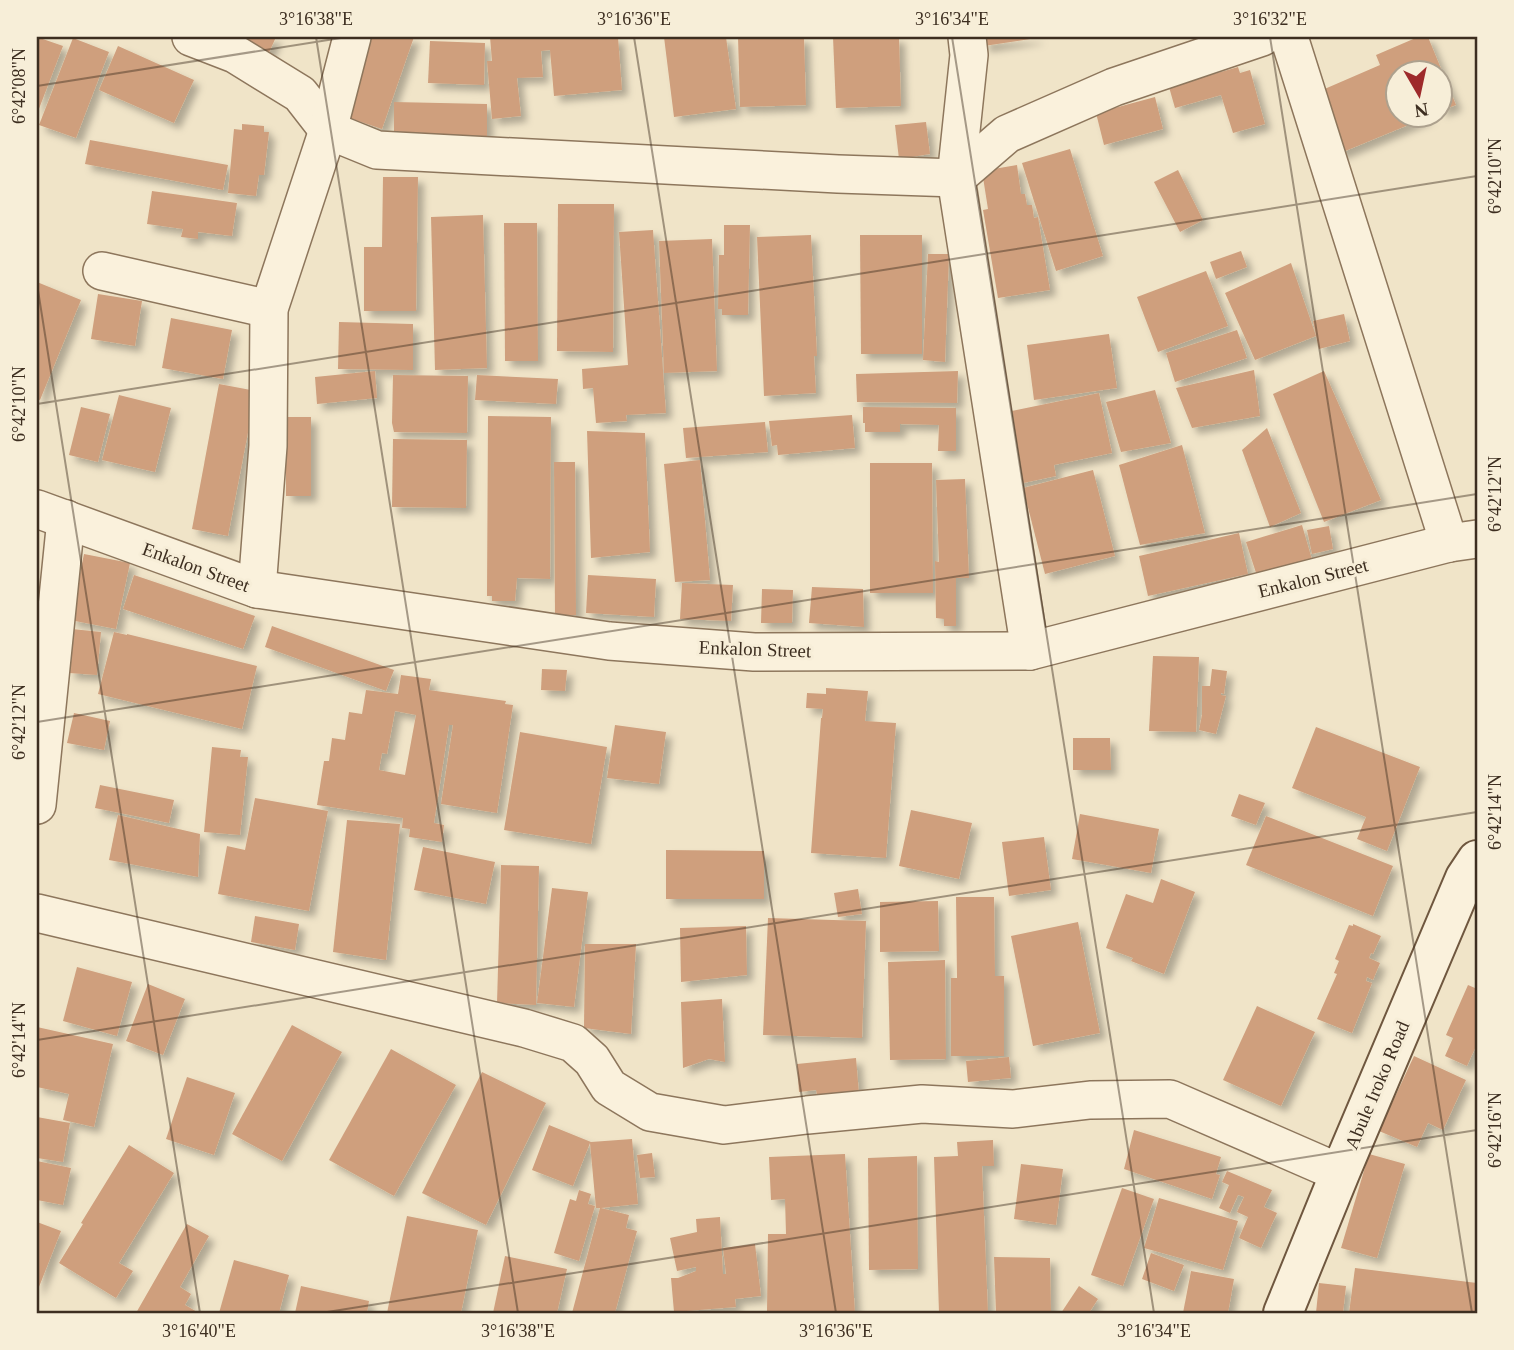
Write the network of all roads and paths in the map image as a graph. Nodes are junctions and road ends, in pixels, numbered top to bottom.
1 (191, 37) edge
2 (352, 37) edge
3 (967, 37) edge
4 (1262, 37) edge
5 (1289, 37) edge
6 (328, 130) junction
7 (956, 178) junction
8 (102, 271) dead end
9 (269, 309) junction
10 (51, 514) edge
11 (1463, 541) edge
12 (257, 589) junction
13 (1030, 651) junction
14 (37, 805) edge
15 (1473, 876) edge
16 (37, 913) edge
17 (1339, 1173) junction
18 (1283, 1313) edge

1 - 6 street
2 - 6 street
3 - 7 street
4 - 7 street
5 - 11 street
6 - 7 street
6 - 9 street
7 - 13 street
8 - 9 street
9 - 12 street
10 - 12 street, Enkalon Street
10 - 14 street
11 - 13 street, Enkalon Street
12 - 13 street, Enkalon Street
15 - 17 street, Abule Iroko Road
16 - 17 street
17 - 18 street, Abule Iroko Road

